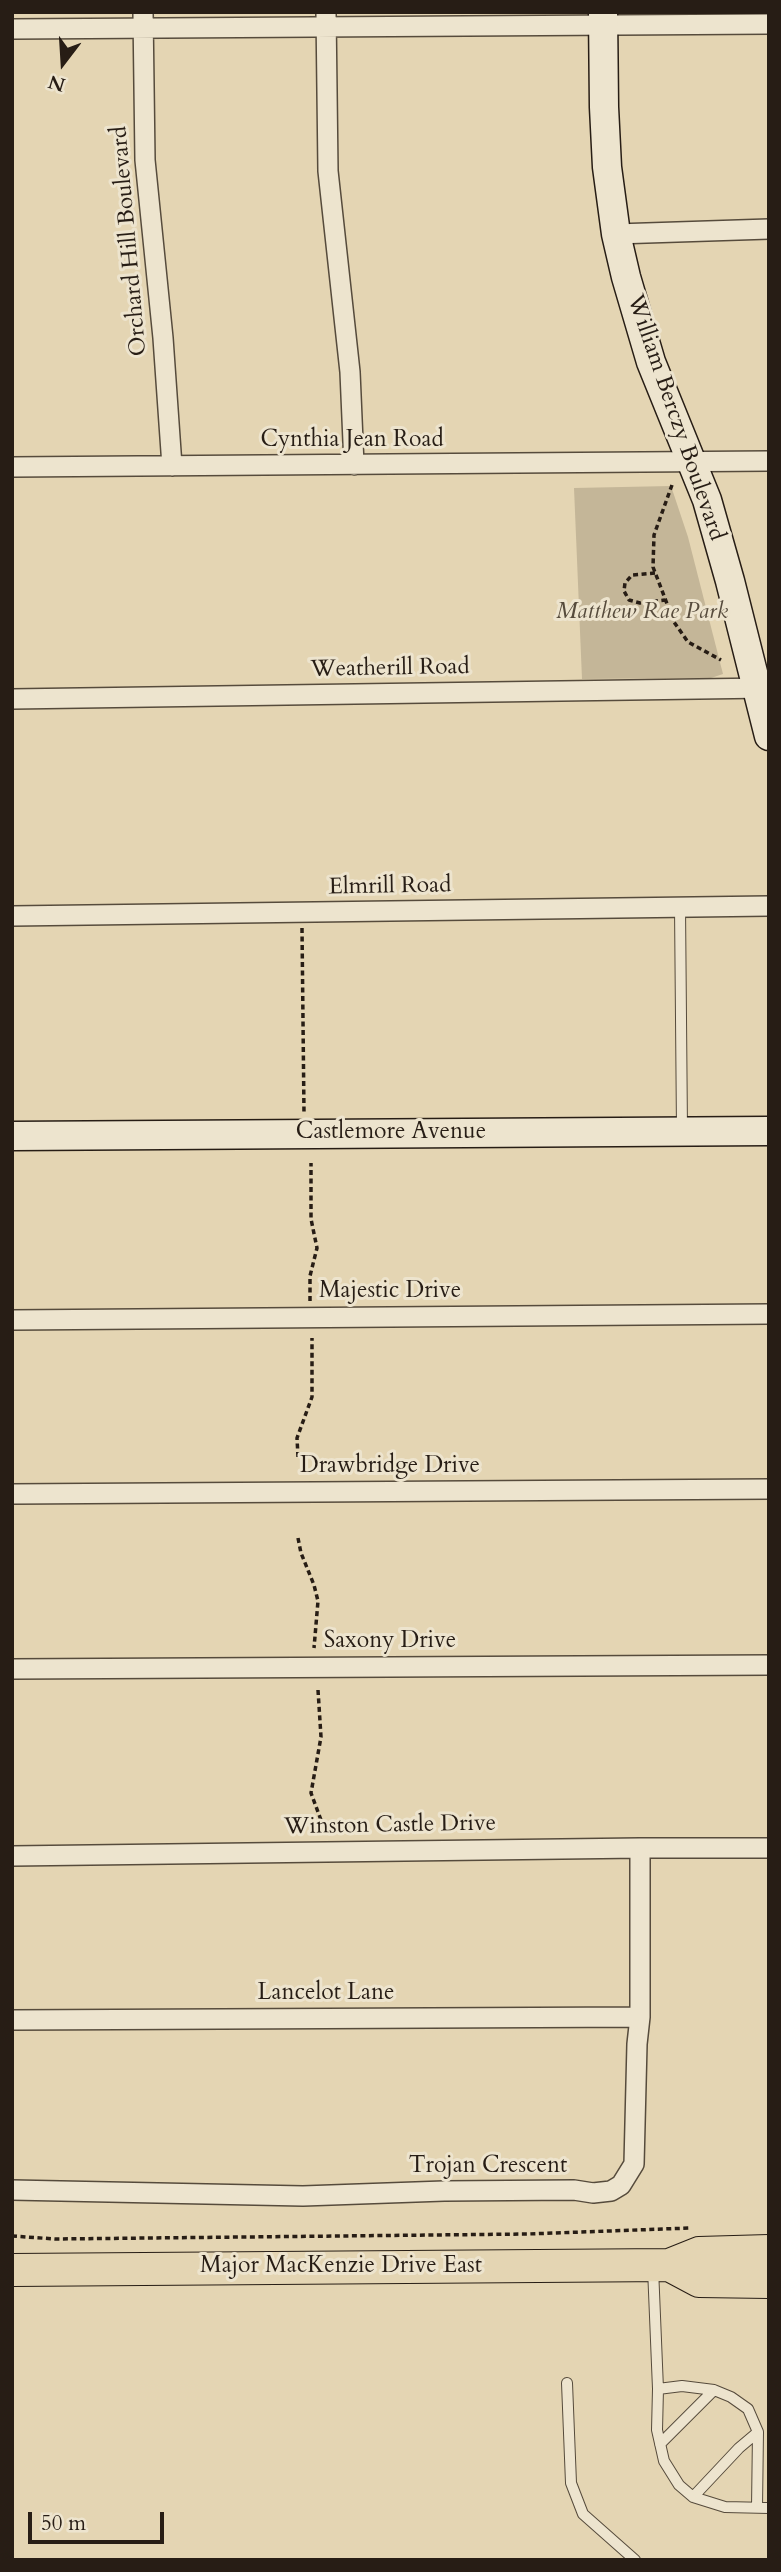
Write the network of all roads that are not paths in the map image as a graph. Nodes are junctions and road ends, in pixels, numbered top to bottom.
1 (326, 19) edge
2 (603, 19) edge
3 (720, 19) edge
4 (144, 20) edge
5 (769, 24) edge
6 (12, 29) edge
7 (769, 229) edge
8 (616, 234) junction
9 (769, 461) edge
10 (692, 462) junction
11 (354, 465) junction
12 (172, 466) junction
13 (12, 467) edge
14 (763, 688) edge
15 (12, 699) edge
16 (769, 736) edge
17 (769, 906) edge
18 (680, 907) junction
19 (12, 916) edge
20 (682, 1131) junction
21 (769, 1131) edge
22 (12, 1136) edge
23 (769, 1314) edge
24 (12, 1320) edge
25 (769, 1489) edge
26 (12, 1494) edge
27 (769, 1665) edge
28 (12, 1669) edge
29 (640, 1848) junction
30 (769, 1849) edge
31 (12, 1856) edge
32 (640, 2017) junction
33 (12, 2020) edge
34 (12, 2190) edge
35 (769, 2250) edge
36 (661, 2265) junction
37 (12, 2270) edge
38 (769, 2282) edge
39 (567, 2383) dead end
40 (658, 2389) junction
41 (714, 2390) junction
42 (758, 2432) junction
43 (660, 2444) junction
44 (693, 2497) junction
45 (757, 2507) junction
46 (769, 2508) edge
47 (635, 2560) edge

1 - 2 street
1 - 4 street
1 - 11 street
2 - 3 street
2 - 8 street, William Berczy Boulevard
3 - 5 street
4 - 6 street
4 - 12 street, Orchard Hill Boulevard
7 - 8 street
8 - 10 street, William Berczy Boulevard
9 - 10 street, Cynthia Jean Road
10 - 11 street, Cynthia Jean Road
10 - 14 street, William Berczy Boulevard
11 - 12 street, Cynthia Jean Road
12 - 13 street, Cynthia Jean Road
14 - 15 street, Weatherill Road
14 - 16 street, William Berczy Boulevard
17 - 18 street, Elmrill Road
18 - 19 street, Elmrill Road
18 - 20 lane
20 - 21 street, Castlemore Avenue
20 - 22 street, Castlemore Avenue
23 - 24 street, Majestic Drive
25 - 26 street, Drawbridge Drive
27 - 28 street, Saxony Drive
29 - 30 street, Winston Castle Drive
29 - 31 street, Winston Castle Drive
29 - 32 street, Trojan Crescent
32 - 33 street, Lancelot Lane
32 - 34 street, Trojan Crescent
35 - 36 main road, Major MacKenzie Drive East
36 - 37 main road, Major MacKenzie Drive East
36 - 38 main road, Major MacKenzie Drive East
36 - 40 lane
39 - 47 lane
40 - 41 lane
40 - 43 lane
41 - 42 lane
41 - 43 lane
42 - 44 lane
42 - 45 lane
43 - 44 lane
44 - 45 lane
45 - 46 lane

